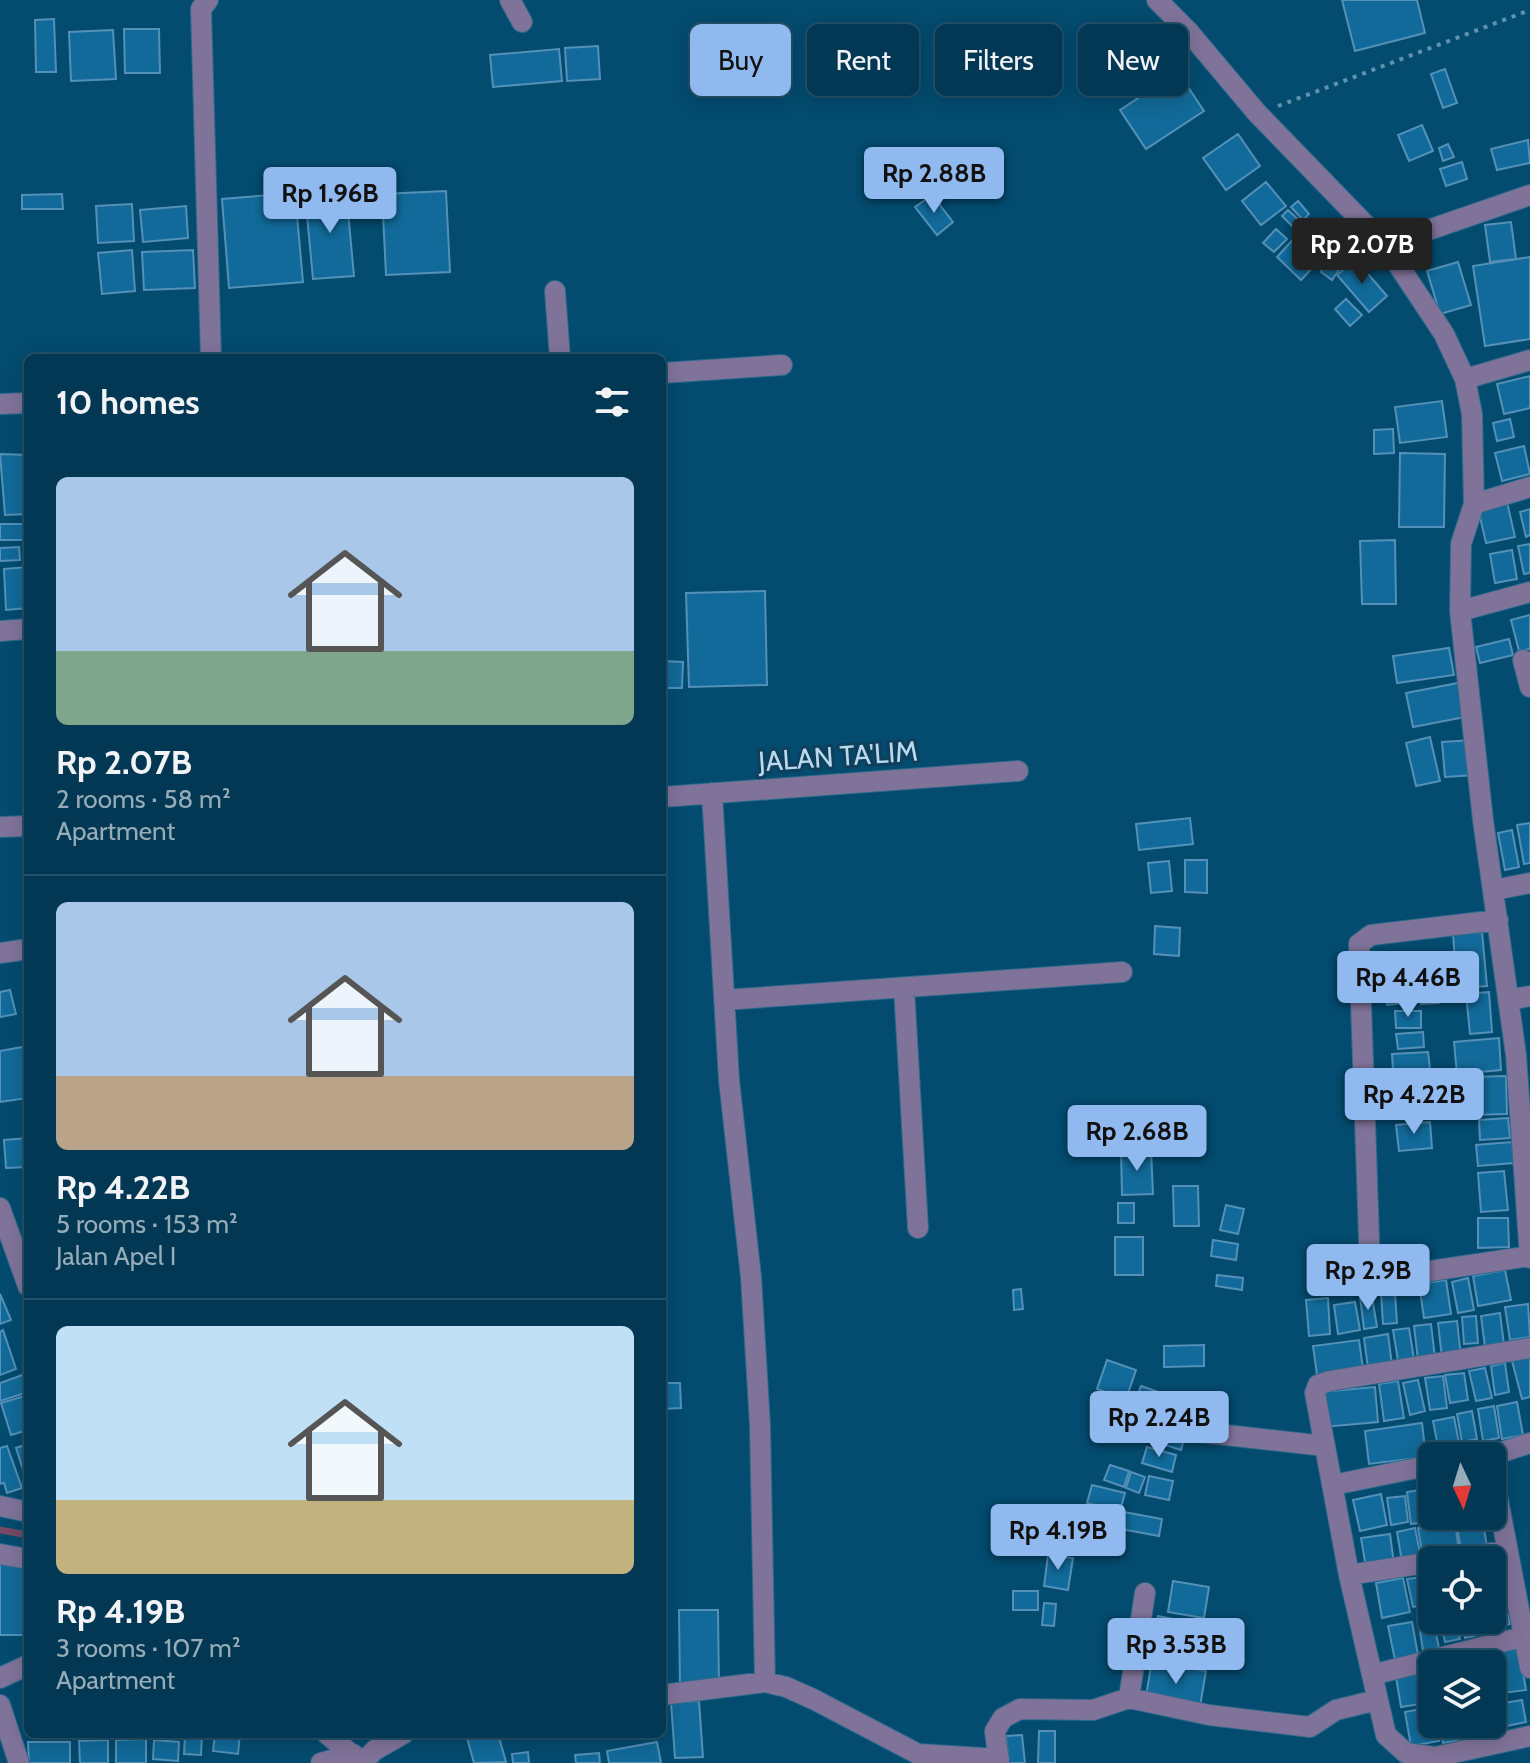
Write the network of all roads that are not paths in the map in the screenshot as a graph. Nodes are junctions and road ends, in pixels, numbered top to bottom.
1 (208, 0) edge
2 (510, 0) edge
3 (1157, 0) edge
4 (522, 22) dead end
5 (1530, 195) edge
6 (1385, 245) junction
7 (555, 291) dead end
8 (211, 354) edge
9 (560, 354) edge
10 (1530, 360) edge
11 (782, 365) dead end
12 (666, 373) edge
13 (1465, 379) junction
14 (24, 403) edge
15 (0, 404) edge
16 (1530, 487) edge
17 (1474, 504) junction
18 (1530, 592) edge
19 (1460, 611) junction
20 (24, 629) edge
21 (0, 631) edge
22 (1523, 660) dead end
23 (1530, 687) edge
24 (1018, 771) dead end
25 (712, 793) junction
26 (666, 797) edge
27 (24, 826) edge
28 (0, 827) edge
29 (1530, 883) edge
30 (1494, 890) junction
31 (1498, 920) junction
32 (24, 950) edge
33 (0, 953) edge
34 (1122, 972) dead end
35 (904, 988) junction
36 (1530, 996) edge
37 (724, 1000) junction
38 (1508, 1000) junction
39 (1523, 1053) edge
40 (1527, 1154) edge
41 (0, 1208) edge
42 (918, 1228) dead end
43 (1530, 1257) edge
44 (24, 1260) edge
45 (1530, 1348) edge
46 (1199, 1432) dead end
47 (1530, 1443) edge
48 (1325, 1446) junction
49 (1506, 1452) edge
50 (1418, 1468) edge
51 (1333, 1485) junction
52 (0, 1506) edge
53 (24, 1511) edge
54 (0, 1554) edge
55 (1506, 1555) edge
56 (24, 1558) edge
57 (1418, 1564) edge
58 (1349, 1575) junction
59 (1145, 1593) dead end
60 (1527, 1636) edge
61 (24, 1667) edge
62 (1530, 1668) edge
63 (1372, 1675) junction
64 (0, 1678) edge
65 (765, 1682) junction
66 (666, 1694) edge
67 (1129, 1698) junction
68 (1377, 1700) junction
69 (0, 1705) edge
70 (1530, 1736) edge
71 (332, 1738) edge
72 (396, 1738) edge
73 (353, 1754) junction
74 (999, 1761) edge
75 (19, 1763) edge
76 (321, 1763) edge

1 - 8 street
2 - 4 street
3 - 6 street
5 - 6 street
6 - 13 street
7 - 9 street
10 - 13 street
11 - 12 street
13 - 17 street
14 - 15 street
16 - 17 street
17 - 19 street
18 - 19 street
19 - 30 street
20 - 21 street
22 - 23 street
24 - 25 street, JALAN TA'LIM
25 - 26 street, JALAN TA'LIM
25 - 37 street
27 - 28 street
29 - 30 street
30 - 31 street
31 - 38 street
31 - 43 street
32 - 33 street
34 - 35 street
35 - 37 street
35 - 42 street
36 - 38 street
37 - 65 street
38 - 39 street
39 - 40 street
40 - 43 street
41 - 44 street
45 - 48 street
46 - 48 street
47 - 49 street
48 - 51 street
50 - 51 street
51 - 58 street
52 - 53 street
54 - 56 street
55 - 60 street
57 - 58 street
58 - 63 street
59 - 67 street
60 - 62 street
60 - 63 street
61 - 64 street
63 - 68 street
65 - 66 street
65 - 74 street
67 - 68 street
67 - 74 street
68 - 70 street
69 - 75 street
71 - 73 street
72 - 73 street
73 - 76 street

